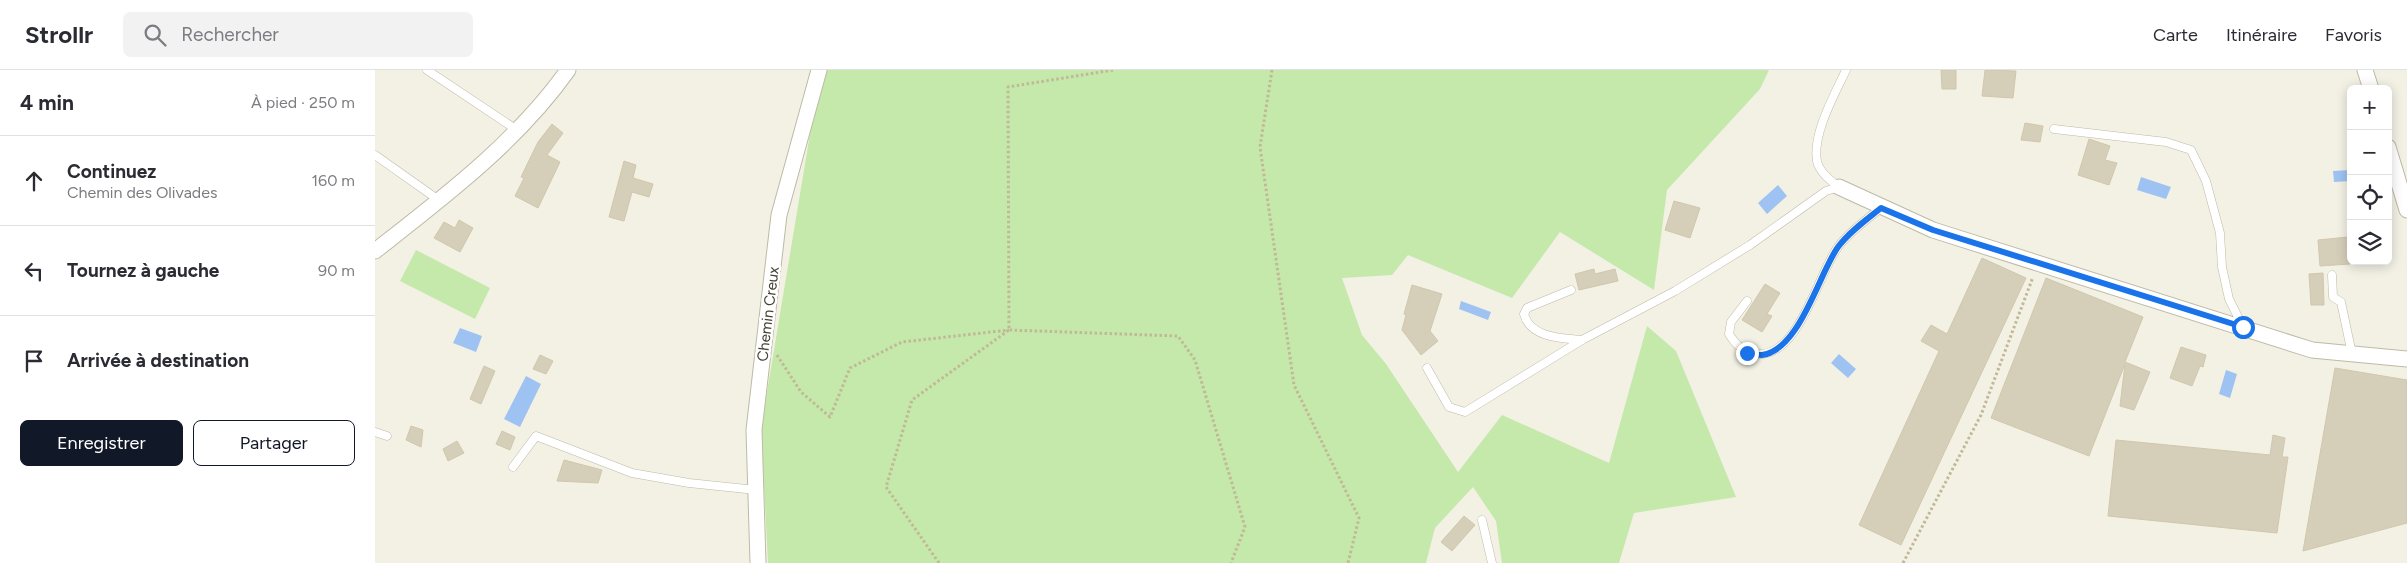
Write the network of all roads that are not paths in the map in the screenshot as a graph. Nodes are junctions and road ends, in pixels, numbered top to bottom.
1 (427, 70) edge
2 (569, 70) edge
3 (819, 70) edge
4 (1846, 70) edge
5 (2365, 70) edge
6 (2370, 85) edge
7 (2054, 128) dead end
8 (517, 130) junction
9 (375, 155) edge
10 (2392, 160) edge
11 (1839, 187) junction
12 (440, 201) junction
13 (1881, 208) junction
14 (2407, 210) edge
15 (375, 251) edge
16 (2331, 275) dead end
17 (1571, 290) dead end
18 (1747, 302) dead end
19 (2243, 327) junction
20 (1582, 340) junction
21 (2352, 354) junction
22 (2407, 359) edge
23 (1427, 368) dead end
24 (375, 432) edge
25 (387, 436) dead end
26 (513, 467) dead end
27 (756, 490) junction
28 (1482, 520) dead end
29 (758, 563) edge
30 (1492, 563) edge

1 - 8 lane
2 - 8 street
3 - 27 street, Chemin Creux
4 - 11 lane
5 - 6 street
7 - 19 lane
8 - 12 street
9 - 12 lane
10 - 14 street
11 - 13 street
11 - 20 lane
12 - 15 street
13 - 18 lane
13 - 19 street
16 - 21 lane
17 - 20 lane
19 - 21 street
20 - 23 lane
21 - 22 street
24 - 25 lane
26 - 27 lane
27 - 29 street, Chemin Creux
28 - 30 lane

